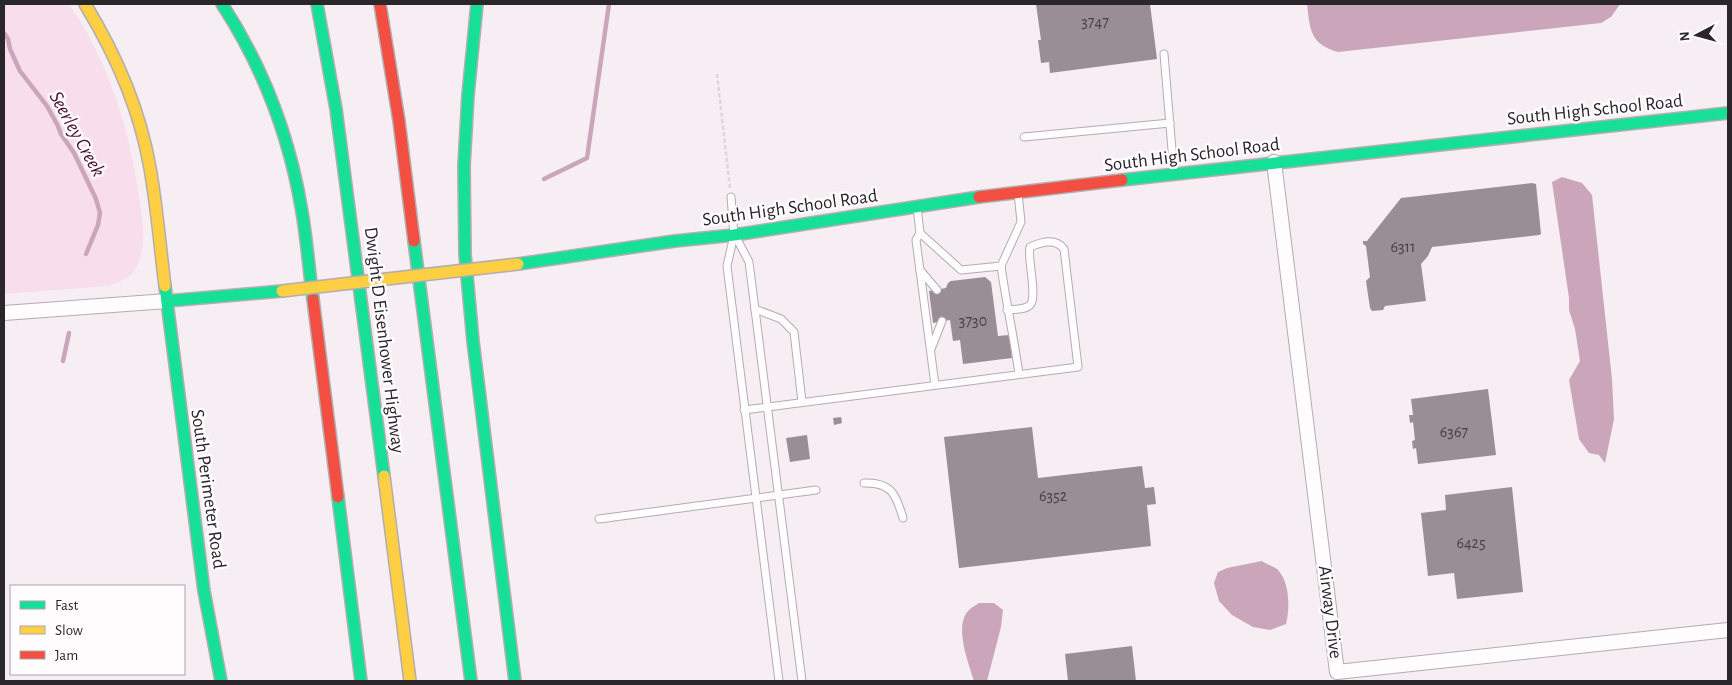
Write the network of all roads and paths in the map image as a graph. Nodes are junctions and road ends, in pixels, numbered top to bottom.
1 (85, 4) edge
2 (222, 4) edge
3 (317, 4) edge
4 (380, 4) edge
5 (477, 4) edge
6 (486, 4) edge
7 (1164, 54) dead end
8 (717, 74) dead end
9 (468, 94) junction
10 (1728, 113) edge
11 (1170, 123) junction
12 (1024, 138) dead end
13 (1274, 162) junction
14 (1174, 174) junction
15 (1018, 192) junction
16 (731, 197) joint
17 (916, 206) junction
18 (920, 233) junction
19 (734, 235) junction
20 (1001, 266) junction
21 (920, 270) junction
22 (937, 290) dead end
23 (167, 301) junction
24 (755, 310) junction
25 (1007, 310) junction
26 (4, 313) edge
27 (942, 322) dead end
28 (931, 351) junction
29 (1019, 374) junction
30 (935, 385) junction
31 (802, 402) junction
32 (768, 407) junction
33 (744, 410) junction
34 (864, 483) dead end
35 (816, 490) dead end
36 (778, 495) junction
37 (756, 498) junction
38 (903, 518) dead end
39 (599, 519) dead end
40 (1728, 630) edge
41 (220, 681) edge
42 (361, 681) edge
43 (410, 681) edge
44 (471, 681) edge
45 (515, 681) edge
46 (779, 681) edge
47 (802, 681) edge

1 - 23 main road
2 - 42 main road
3 - 43 main road, Dwight D Eisenhower Highway
4 - 44 main road
5 - 9 main road
6 - 9 main road
7 - 11 lane
8 - 16 path
9 - 45 main road
10 - 13 main road, South High School Road
11 - 12 lane
11 - 14 lane
13 - 14 main road, South High School Road
13 - 40 street, Airway Drive
14 - 15 main road, South High School Road
15 - 17 main road, South High School Road
15 - 20 lane
16 - 19 lane
17 - 18 lane
17 - 19 main road, South High School Road
18 - 20 lane
18 - 21 lane
19 - 23 main road, South High School Road, bridge
19 - 24 lane
19 - 33 lane
20 - 25 lane
21 - 22 lane
21 - 28 lane
23 - 26 street
23 - 41 main road, South Perimeter Road
24 - 31 lane
24 - 32 lane
25 - 29 lane
25 - 29 lane
27 - 28 lane
28 - 30 lane
29 - 30 lane
30 - 31 lane
31 - 32 lane
32 - 33 lane
32 - 36 lane
33 - 37 lane
34 - 38 lane
35 - 36 lane
36 - 37 lane
36 - 47 lane
37 - 39 lane
37 - 46 lane

